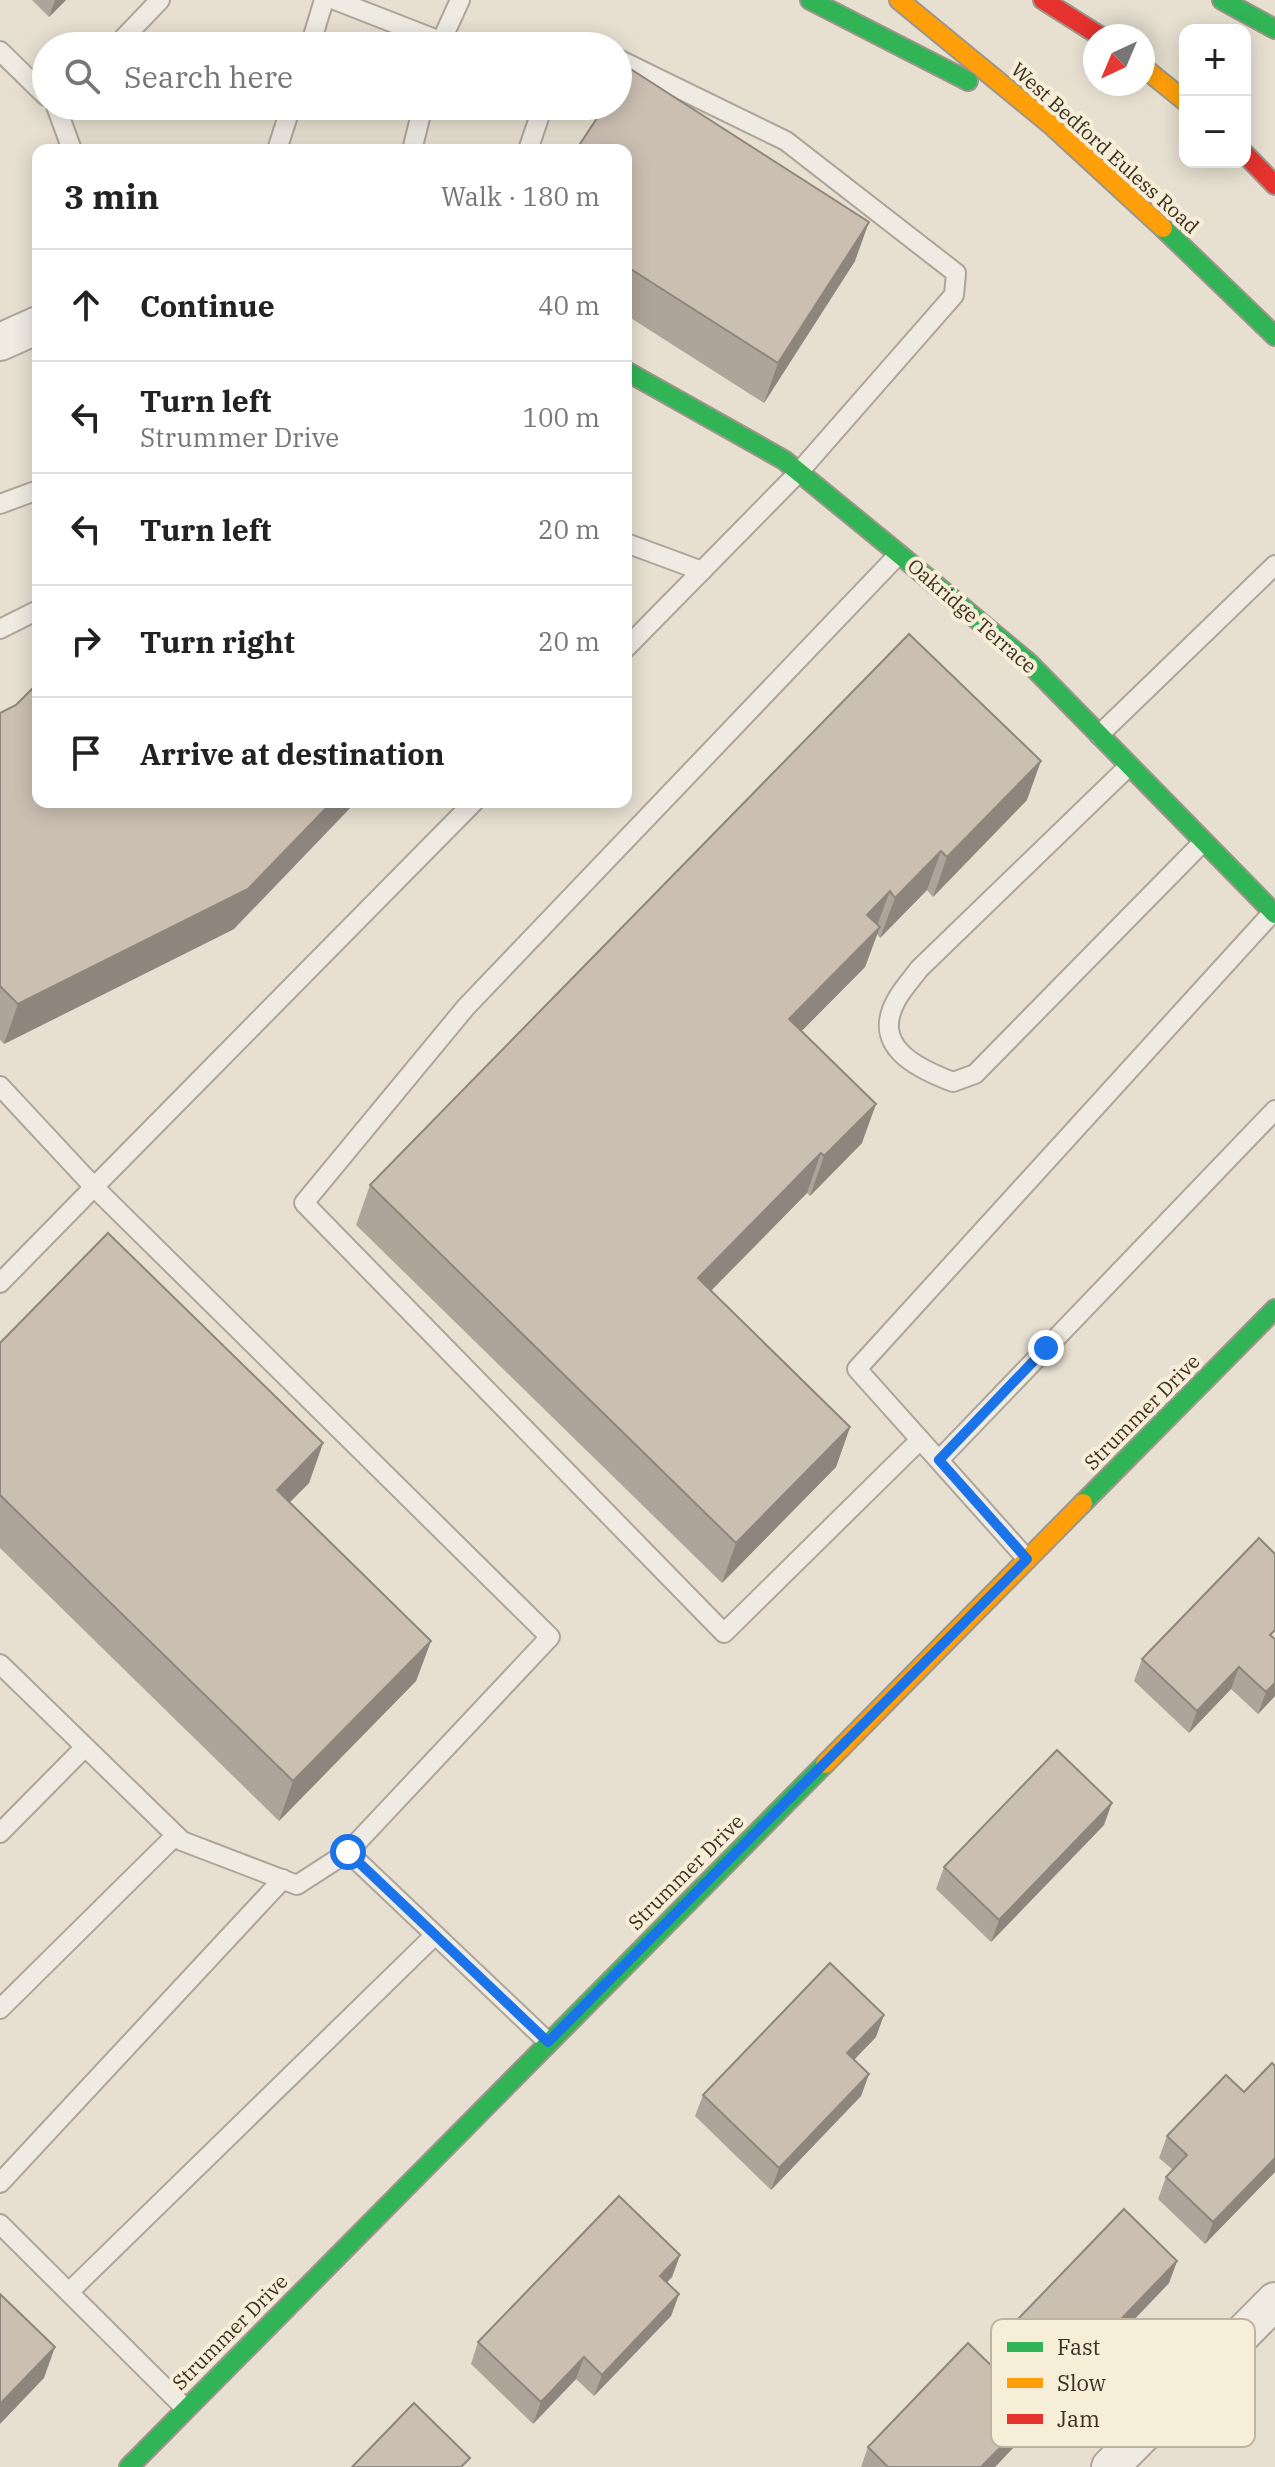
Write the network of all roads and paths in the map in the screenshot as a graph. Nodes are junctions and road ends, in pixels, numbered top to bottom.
1 (160, 0) edge
2 (324, 0) edge
3 (335, 0) edge
4 (460, 0) edge
5 (810, 0) edge
6 (899, 0) edge
7 (1043, 0) edge
8 (1222, 0) edge
9 (1083, 25) edge
10 (1275, 29) edge
11 (129, 32) edge
12 (314, 32) edge
13 (411, 32) edge
14 (445, 32) edge
15 (0, 51) edge
16 (632, 66) edge
17 (1155, 77) edge
18 (32, 82) edge
19 (1179, 96) edge
20 (60, 120) edge
21 (287, 120) edge
22 (420, 120) edge
23 (538, 120) edge
24 (1050, 124) junction
25 (70, 144) edge
26 (279, 144) edge
27 (414, 144) edge
28 (530, 144) edge
29 (1251, 160) edge
30 (1275, 185) edge
31 (32, 328) edge
32 (1275, 336) edge
33 (0, 342) edge
34 (632, 374) edge
35 (799, 472) junction
36 (32, 492) edge
37 (0, 504) edge
38 (632, 545) edge
39 (899, 554) junction
40 (1275, 565) edge
41 (702, 571) junction
42 (32, 613) edge
43 (0, 629) edge
44 (632, 642) edge
45 (1099, 735) junction
46 (1129, 766) junction
47 (468, 808) edge
48 (1203, 842) junction
49 (1274, 913) edge
50 (0, 1086) edge
51 (1275, 1110) edge
52 (94, 1187) junction
53 (0, 1283) edge
54 (1275, 1309) edge
55 (920, 1440) junction
56 (939, 1460) junction
57 (1027, 1559) junction
58 (0, 1664) edge
59 (85, 1747) junction
60 (0, 1833) edge
61 (176, 1835) junction
62 (348, 1852) junction
63 (283, 1879) junction
64 (435, 1935) junction
65 (0, 2009) edge
66 (548, 2042) junction
67 (0, 2183) edge
68 (0, 2224) edge
69 (69, 2292) junction
70 (1275, 2301) edge
71 (1255, 2321) edge
72 (185, 2408) junction
73 (1130, 2447) edge
74 (129, 2467) edge
75 (1110, 2467) edge

1 - 11 lane
2 - 12 lane
3 - 13 lane
4 - 14 lane
5 - 24 main road
6 - 24 main road, West Bedford Euless Road
7 - 9 main road
8 - 10 main road
15 - 18 lane
16 - 35 lane
17 - 19 main road
20 - 25 lane
21 - 26 lane
22 - 27 lane
23 - 28 lane
24 - 32 main road, West Bedford Euless Road
29 - 30 main road
31 - 33 street
34 - 35 main road, Oakridge Terrace
35 - 39 main road, Oakridge Terrace
35 - 41 lane
36 - 37 lane
38 - 41 lane
39 - 45 main road, Oakridge Terrace
39 - 55 lane
40 - 45 lane
41 - 44 lane
42 - 43 lane
45 - 46 main road, Oakridge Terrace
46 - 48 main road, Oakridge Terrace
46 - 48 lane
47 - 52 lane
48 - 49 main road, Oakridge Terrace
49 - 55 lane
50 - 52 lane
51 - 56 lane
52 - 53 lane
52 - 62 lane
54 - 57 main road, Strummer Drive
55 - 56 lane
56 - 57 lane
57 - 66 main road, Strummer Drive
58 - 59 lane
59 - 60 lane
59 - 61 lane
61 - 63 lane
61 - 65 lane
62 - 63 lane
62 - 64 lane
63 - 67 lane
64 - 66 lane
64 - 69 lane
66 - 72 main road, Strummer Drive
68 - 69 lane
69 - 72 lane
70 - 71 street
72 - 74 main road, Strummer Drive
73 - 75 street

